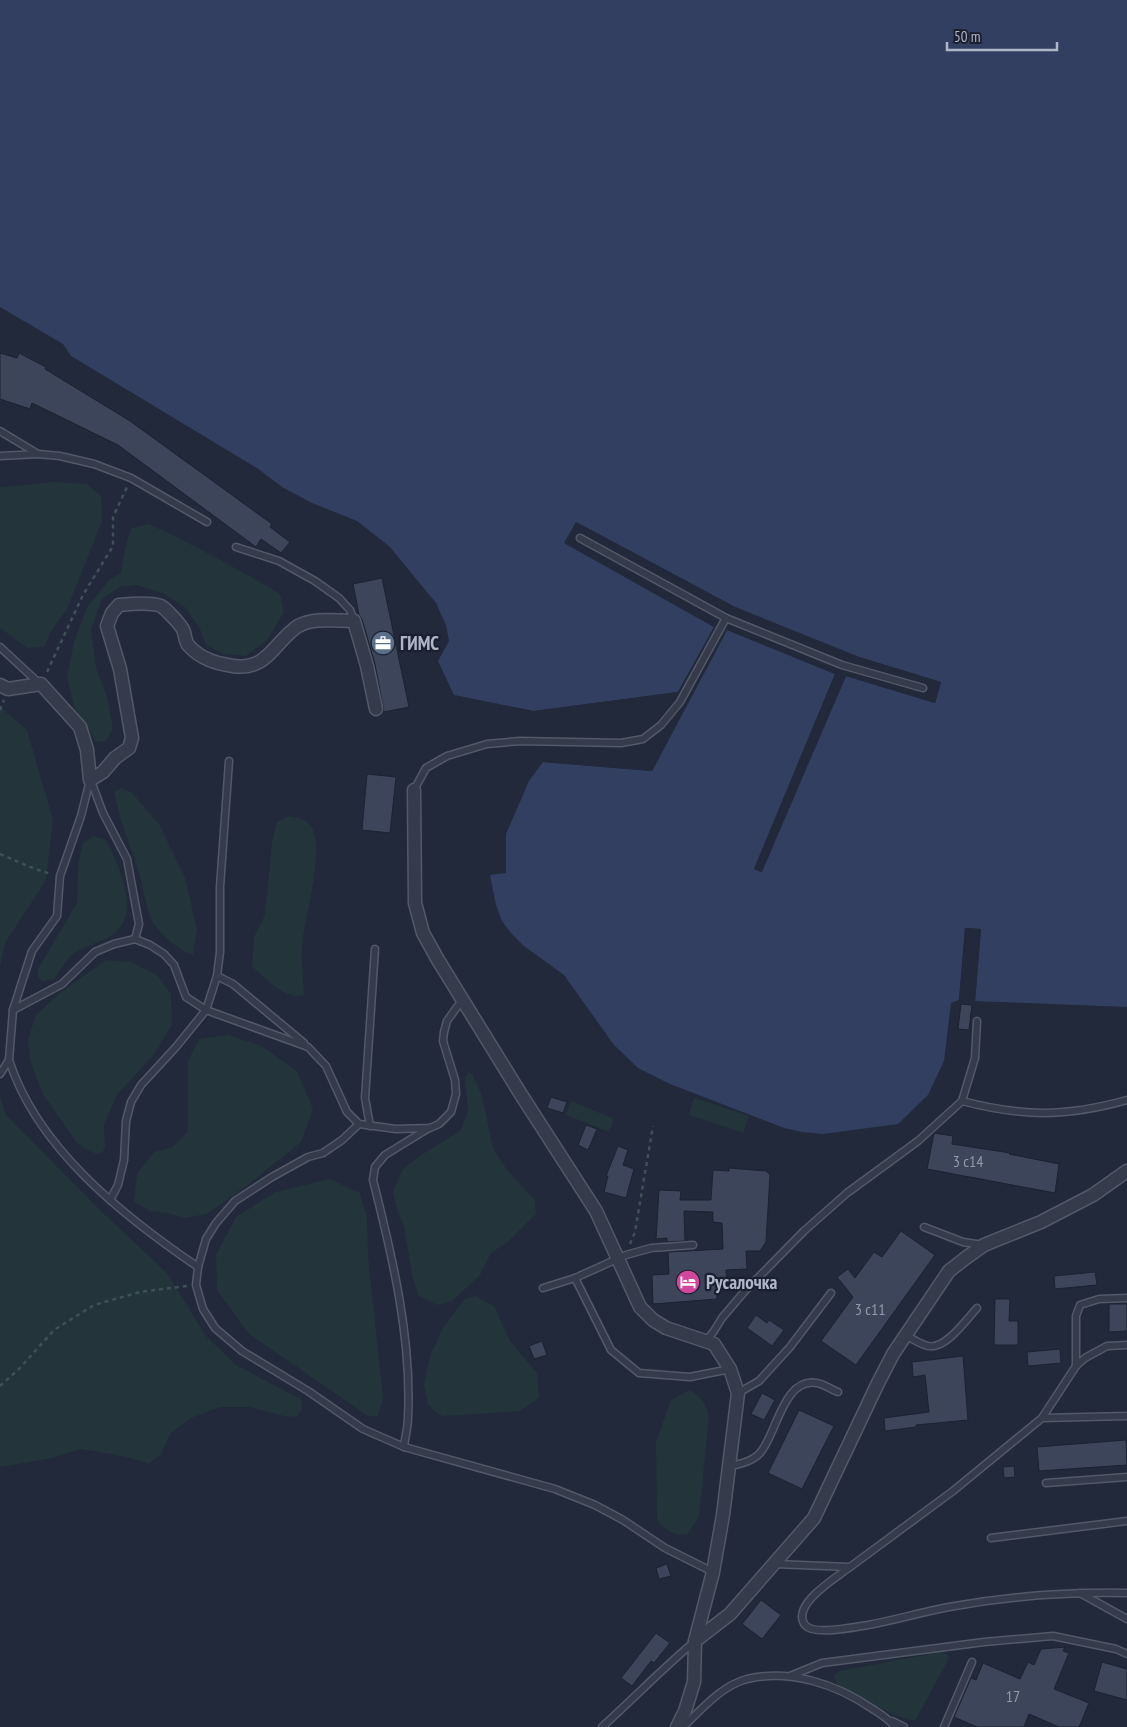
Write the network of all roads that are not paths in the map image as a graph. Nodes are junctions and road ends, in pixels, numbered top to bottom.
1 (0, 431) edge
2 (38, 454) junction
3 (0, 456) edge
4 (207, 522) dead end
5 (580, 538) dead end
6 (236, 547) dead end
7 (726, 618) junction
8 (354, 621) junction
9 (0, 646) edge
10 (41, 684) junction
11 (0, 685) edge
12 (923, 688) dead end
13 (376, 710) dead end
14 (229, 761) dead end
15 (90, 780) junction
16 (414, 790) joint
17 (135, 939) junction
18 (375, 949) dead end
19 (217, 976) junction
20 (462, 1000) junction
21 (12, 1010) junction
22 (206, 1010) junction
23 (977, 1021) dead end
24 (308, 1047) junction
25 (9, 1060) junction
26 (0, 1074) edge
27 (1127, 1100) edge
28 (962, 1101) junction
29 (359, 1124) junction
30 (370, 1126) junction
31 (430, 1128) junction
32 (1127, 1171) edge
33 (110, 1200) junction
34 (924, 1227) dead end
35 (693, 1245) dead end
36 (984, 1245) junction
37 (622, 1256) junction
38 (198, 1267) junction
39 (575, 1278) junction
40 (542, 1288) dead end
41 (831, 1293) dead end
42 (1127, 1298) edge
43 (977, 1308) dead end
44 (906, 1335) junction
45 (707, 1340) junction
46 (1127, 1345) edge
47 (1076, 1366) junction
48 (730, 1369) junction
49 (838, 1392) dead end
50 (738, 1394) junction
51 (1127, 1416) edge
52 (1042, 1418) junction
53 (404, 1447) junction
54 (728, 1467) junction
55 (1127, 1477) edge
56 (1046, 1483) dead end
57 (1127, 1521) edge
58 (991, 1538) dead end
59 (774, 1564) junction
60 (850, 1567) junction
61 (713, 1572) junction
62 (1080, 1592) junction
63 (1127, 1593) edge
64 (1127, 1619) edge
65 (695, 1641) junction
66 (1127, 1654) edge
67 (972, 1662) dead end
68 (790, 1676) junction
69 (889, 1720) junction
70 (602, 1727) edge
71 (677, 1727) edge
72 (683, 1727) edge
73 (895, 1727) edge
74 (904, 1727) edge
75 (944, 1727) edge

1 - 2 lane
2 - 3 lane
2 - 4 lane
5 - 7 lane
6 - 8 lane
7 - 12 lane
7 - 16 lane
8 - 13 street
8 - 15 street
9 - 10 lane
10 - 11 street
10 - 15 street
14 - 19 lane
15 - 17 lane
15 - 21 lane
16 - 20 street
17 - 21 lane
17 - 22 lane
18 - 30 lane
19 - 22 lane
19 - 24 lane
20 - 31 lane
20 - 37 street
21 - 25 lane
22 - 24 lane
22 - 33 lane
23 - 28 lane
24 - 29 lane
25 - 26 lane
25 - 33 lane
27 - 28 lane
28 - 45 lane
29 - 30 lane
29 - 38 lane
30 - 31 lane
31 - 53 lane
32 - 36 street
33 - 38 lane
34 - 36 lane
35 - 37 lane
36 - 44 street
37 - 39 lane
37 - 45 street
38 - 53 lane
39 - 40 lane
39 - 48 lane
41 - 50 lane
42 - 47 lane
43 - 44 lane
44 - 59 street
45 - 48 street
46 - 47 lane
47 - 52 lane
48 - 50 street
49 - 54 lane
50 - 54 street
51 - 52 lane
52 - 60 lane
53 - 61 lane
54 - 61 street
55 - 56 lane
57 - 58 lane
59 - 60 lane
59 - 65 street
60 - 62 lane
61 - 65 street
62 - 63 lane
62 - 64 lane
65 - 70 lane
65 - 71 street
66 - 68 lane
67 - 75 lane
68 - 69 lane
68 - 72 lane
69 - 73 lane
69 - 74 lane

